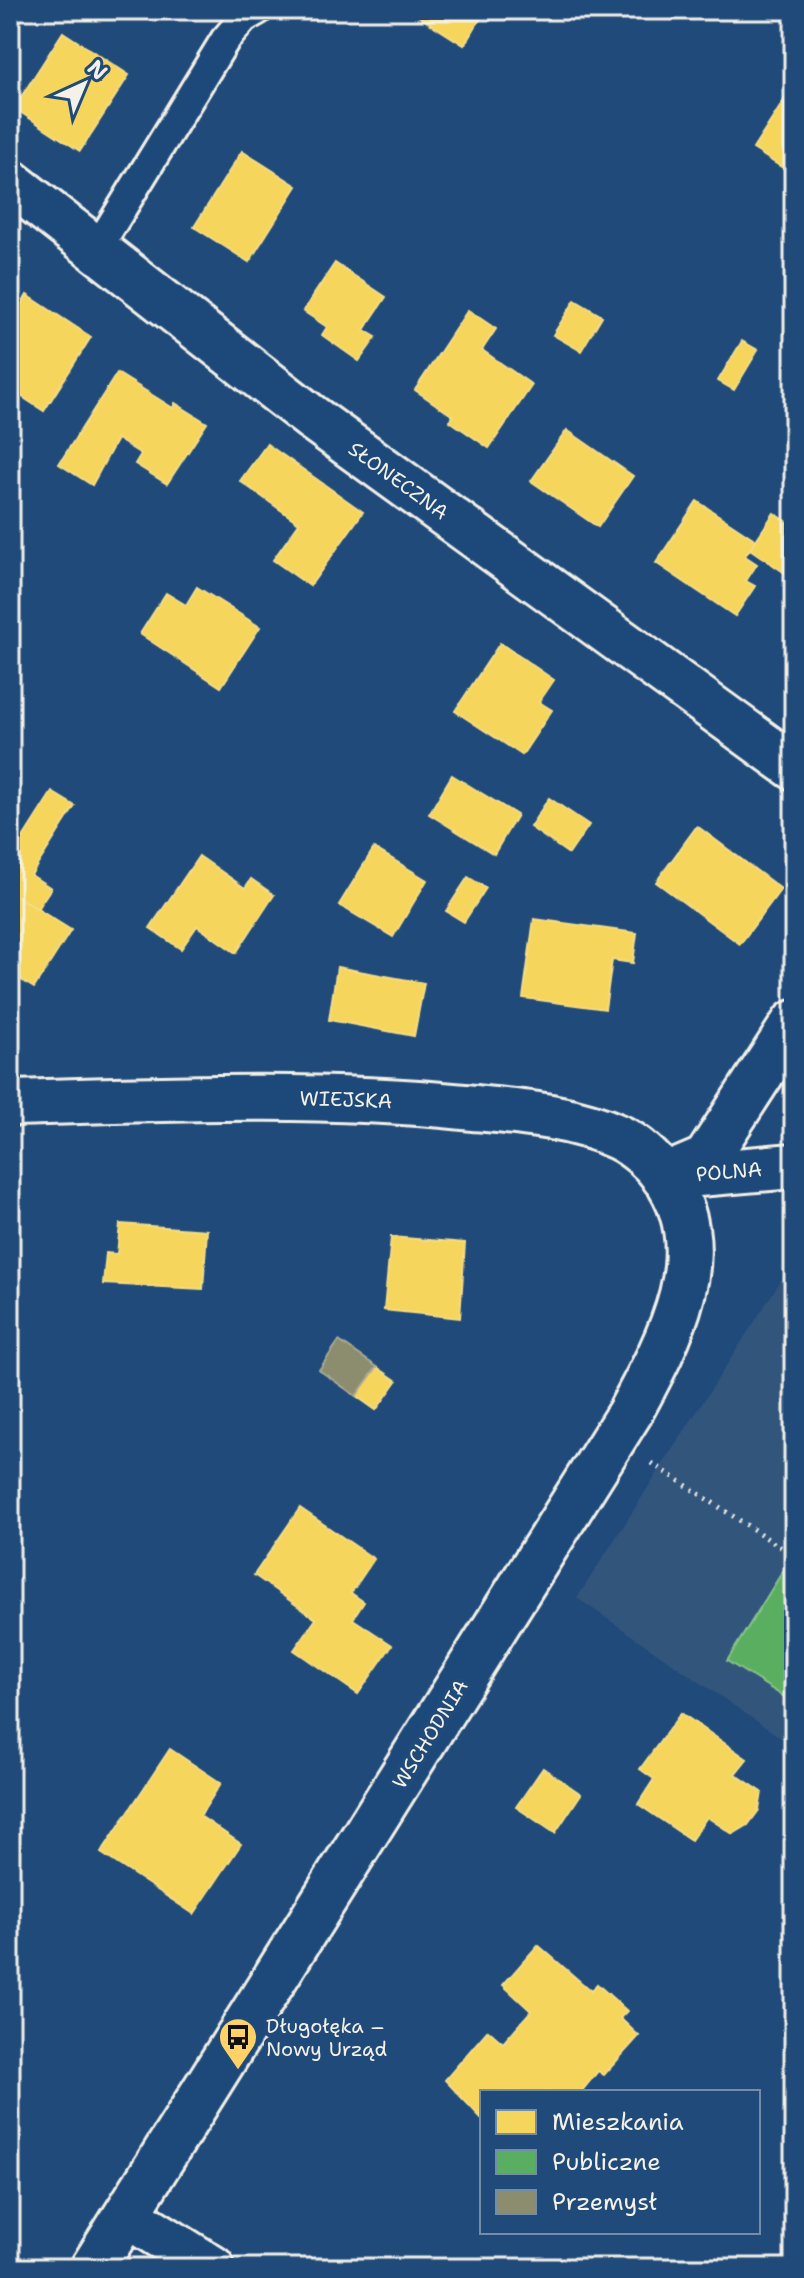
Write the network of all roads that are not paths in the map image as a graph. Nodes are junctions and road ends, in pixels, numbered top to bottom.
1 (258, 10) edge
2 (10, 182) edge
3 (98, 247) junction
4 (794, 767) edge
5 (794, 1023) edge
6 (10, 1103) edge
7 (794, 1166) edge
8 (664, 1177) junction
9 (127, 2215) junction
10 (93, 2268) edge
11 (212, 2268) edge

1 - 3 lane
2 - 3 street, SŁONECZNA
3 - 4 street, SŁONECZNA
5 - 8 street
6 - 8 street, WIEJSKA
7 - 8 street, POLNA
8 - 9 street, WSCHODNIA
9 - 10 street, WSCHODNIA
9 - 11 street

